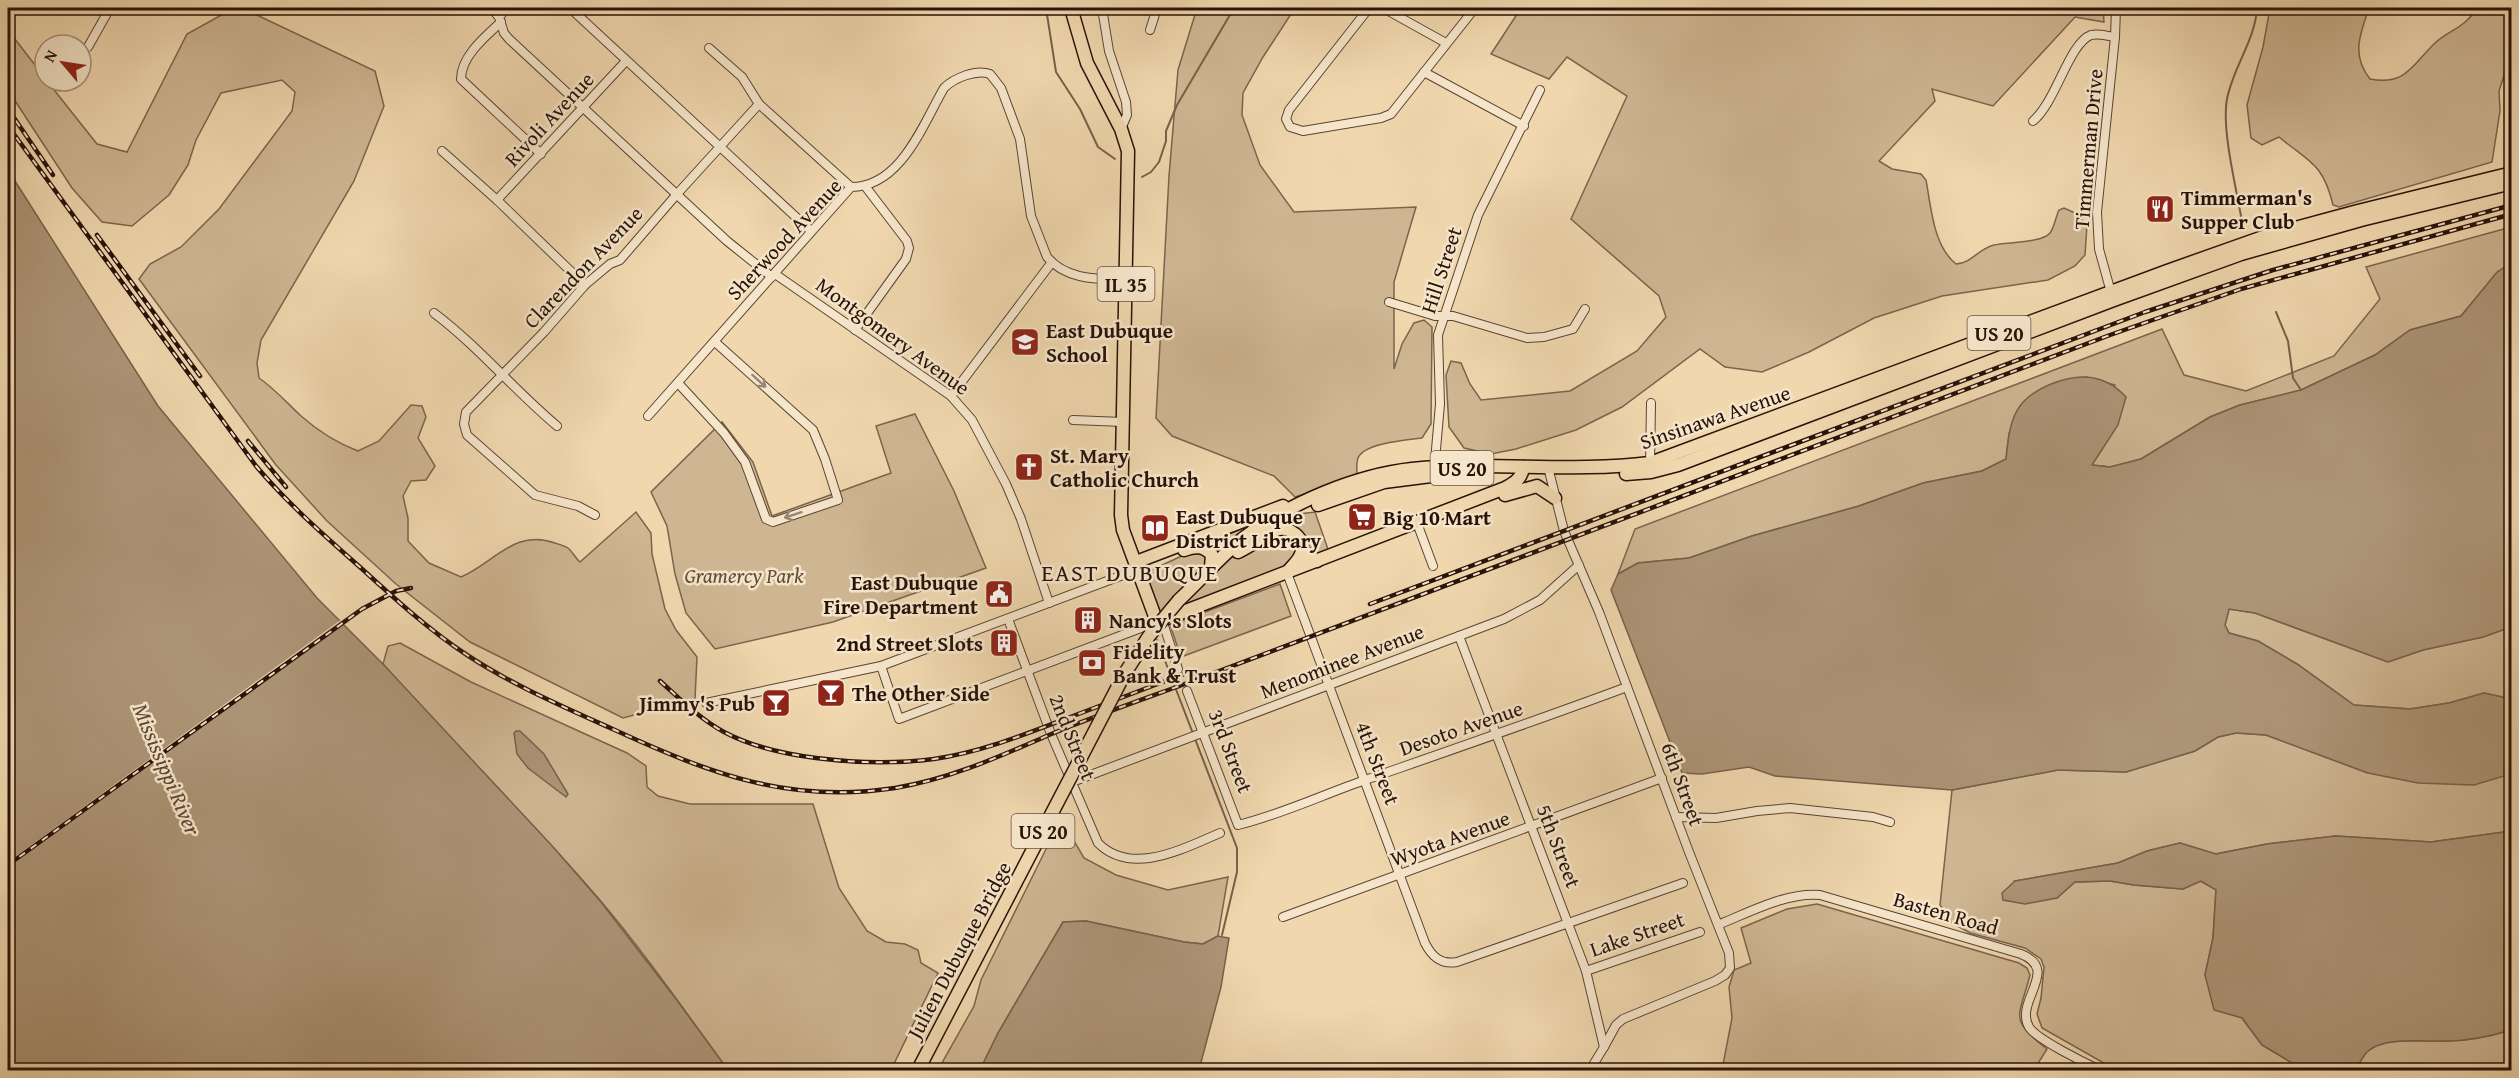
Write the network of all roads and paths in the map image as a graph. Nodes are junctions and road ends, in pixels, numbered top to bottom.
1 (110, 8) edge
2 (491, 8) edge
3 (507, 8) edge
4 (570, 8) edge
5 (1071, 8) edge
6 (1102, 8) edge
7 (1157, 8) edge
8 (1369, 8) edge
9 (1383, 8) edge
10 (1475, 8) edge
11 (2116, 8) edge
12 (500, 20) junction
13 (1150, 30) dead end
14 (93, 37) edge
15 (2115, 37) junction
16 (1446, 43) junction
17 (709, 48) dead end
18 (626, 62) junction
19 (1424, 72) junction
20 (1540, 90) dead end
21 (759, 104) junction
22 (584, 108) junction
23 (2033, 121) dead end
24 (1524, 126) junction
25 (1121, 129) junction
26 (720, 146) junction
27 (442, 151) dead end
28 (541, 154) junction
29 (2511, 173) edge
30 (2511, 183) edge
31 (865, 186) junction
32 (851, 187) junction
33 (677, 194) junction
34 (497, 200) junction
35 (811, 231) junction
36 (1052, 262) junction
37 (773, 275) junction
38 (1126, 280) junction
39 (585, 285) junction
40 (2112, 296) junction
41 (1389, 302) dead end
42 (1586, 309) dead end
43 (434, 313) dead end
44 (1446, 317) junction
45 (855, 330) junction
46 (715, 342) junction
47 (502, 375) junction
48 (678, 383) junction
49 (951, 396) junction
50 (1651, 403) dead end
51 (648, 416) dead end
52 (1073, 420) dead end
53 (1124, 422) junction
54 (557, 426) dead end
55 (1650, 468) junction
56 (1522, 470) junction
57 (1548, 470) junction
58 (1434, 472) junction
59 (1336, 490) junction
60 (1556, 498) junction
61 (1477, 499) junction
62 (595, 515) dead end
63 (1417, 523) junction
64 (1302, 550) junction
65 (1238, 552) junction
66 (1317, 561) junction
67 (1137, 565) junction
68 (1579, 565) junction
69 (1433, 566) dead end
70 (1211, 567) junction
71 (1287, 573) junction
72 (1199, 581) junction
73 (1049, 603) junction
74 (1008, 619) junction
75 (1157, 622) junction
76 (1459, 636) junction
77 (881, 666) junction
78 (1178, 669) dead end
79 (1028, 670) junction
80 (1329, 685) junction
81 (1627, 687) junction
82 (1187, 691) dead end
83 (706, 703) dead end
84 (1200, 733) junction
85 (1498, 735) junction
86 (1662, 778) junction
87 (1365, 780) junction
88 (1072, 782) junction
89 (1676, 817) junction
90 (1890, 822) dead end
91 (1238, 825) joint
92 (1533, 827) junction
93 (1220, 833) dead end
94 (1401, 874) junction
95 (1683, 884) dead end
96 (1283, 916) dead end
97 (1568, 924) junction
98 (1720, 924) junction
99 (1700, 932) dead end
100 (1586, 971) junction
101 (1604, 1047) junction
102 (2083, 1062) junction
103 (2100, 1070) edge
104 (918, 1071) edge
105 (1590, 1071) edge
106 (2078, 1071) edge

1 - 14 street
2 - 12 street, Montgomery Avenue
3 - 12 street
4 - 18 street
5 - 25 main road, IL 35
6 - 25 street
7 - 13 street
8 - 19 street
9 - 16 street
10 - 16 street
11 - 15 street, Timmerman Drive
12 - 22 street, Montgomery Avenue
12 - 28 street
15 - 23 street
15 - 40 street, Timmerman Drive
16 - 19 street
17 - 21 street
18 - 22 street, Rivoli Avenue
18 - 26 street
19 - 24 street
20 - 24 street, Hill Street
21 - 26 street, Clarendon Avenue
21 - 32 street
22 - 28 street, Rivoli Avenue
22 - 33 street, Montgomery Avenue
24 - 44 street, Hill Street
25 - 38 main road, IL 35
26 - 33 street, Clarendon Avenue
26 - 35 street
27 - 34 street
28 - 34 street, Rivoli Avenue
29 - 40 main road, Sinsinawa Avenue / US 20
30 - 40 main road, Sinsinawa Avenue / US 20
31 - 32 street, Sherwood Avenue
31 - 36 street, Sherwood Avenue
31 - 45 street
32 - 35 street, Sherwood Avenue
33 - 37 street, Montgomery Avenue
33 - 39 street, Clarendon Avenue
34 - 39 street
35 - 37 street, Sherwood Avenue
36 - 38 street
36 - 49 street
37 - 45 street, Montgomery Avenue
37 - 46 street, Sherwood Avenue
38 - 53 main road, IL 35
39 - 47 street, Clarendon Avenue
40 - 55 main road, Sinsinawa Avenue / US 20
41 - 44 street
42 - 44 street
43 - 47 street
44 - 58 street, Hill Street
45 - 49 street, Montgomery Avenue
46 - 48 street, Sherwood Avenue
46 -> 48 street
47 - 54 street
47 - 62 street, Clarendon Avenue
48 - 51 street, Sherwood Avenue
49 - 73 street, Montgomery Avenue
50 - 55 street
52 - 53 street
53 - 67 main road, IL 35
55 - 57 main road, Sinsinawa Avenue / US 20
56 - 57 main road, Sinsinawa Avenue / US 20
56 - 58 main road, Sinsinawa Avenue / US 20
56 - 61 main road
57 - 60 street, 6th Street
58 - 59 main road, Sinsinawa Avenue / US 20
58 - 65 main road, Sinsinawa Avenue / US 20
59 - 67 main road
59 - 70 main road, Sinsinawa Avenue / US 20
60 - 61 main road
60 - 68 street, 6th Street
61 - 63 main road
63 - 66 main road
63 - 69 street
64 - 65 main road
64 - 66 main road
64 - 71 main road
65 - 72 main road, Sinsinawa Avenue / US 20
66 - 71 main road
67 - 70 main road
67 - 73 street
67 - 75 main road, IL 35
68 - 76 street, Menominee Avenue
68 - 81 street, 6th Street
70 - 72 main road, Sinsinawa Avenue / US 20
71 - 75 main road
71 - 80 street, 4th Street
72 - 104 main road, Julien Dubuque Bridge / US 20, bridge
73 - 74 street
74 - 77 street
74 - 79 street, 2nd Street
75 - 78 street
75 - 79 street
76 - 80 street, Menominee Avenue
76 - 85 street, 5th Street
77 - 79 street
77 - 83 street
79 - 88 street, 2nd Street
80 - 84 street, Menominee Avenue
80 - 87 street, 4th Street
81 - 85 street, Desoto Avenue
81 - 86 street, 6th Street
82 - 84 street, 3rd Street
84 - 88 street, Menominee Avenue
84 - 91 street, 3rd Street
85 - 87 street, Desoto Avenue
85 - 92 street, 5th Street
86 - 89 street, 6th Street
86 - 92 street, Wyota Avenue
87 - 91 street, Desoto Avenue
87 - 94 street, 4th Street
88 - 93 street, 2nd Street
89 - 90 street
89 - 98 street, 6th Street
92 - 94 street, Wyota Avenue
92 - 97 street, 5th Street
94 - 96 street, Wyota Avenue
94 - 97 street, 4th Street
95 - 97 street
97 - 100 street, 5th Street
98 - 101 street, 6th Street
98 - 102 street, Basten Road
99 - 100 street, Lake Street
100 - 101 street, 5th Street
101 - 105 street
102 - 103 street
102 - 106 street

